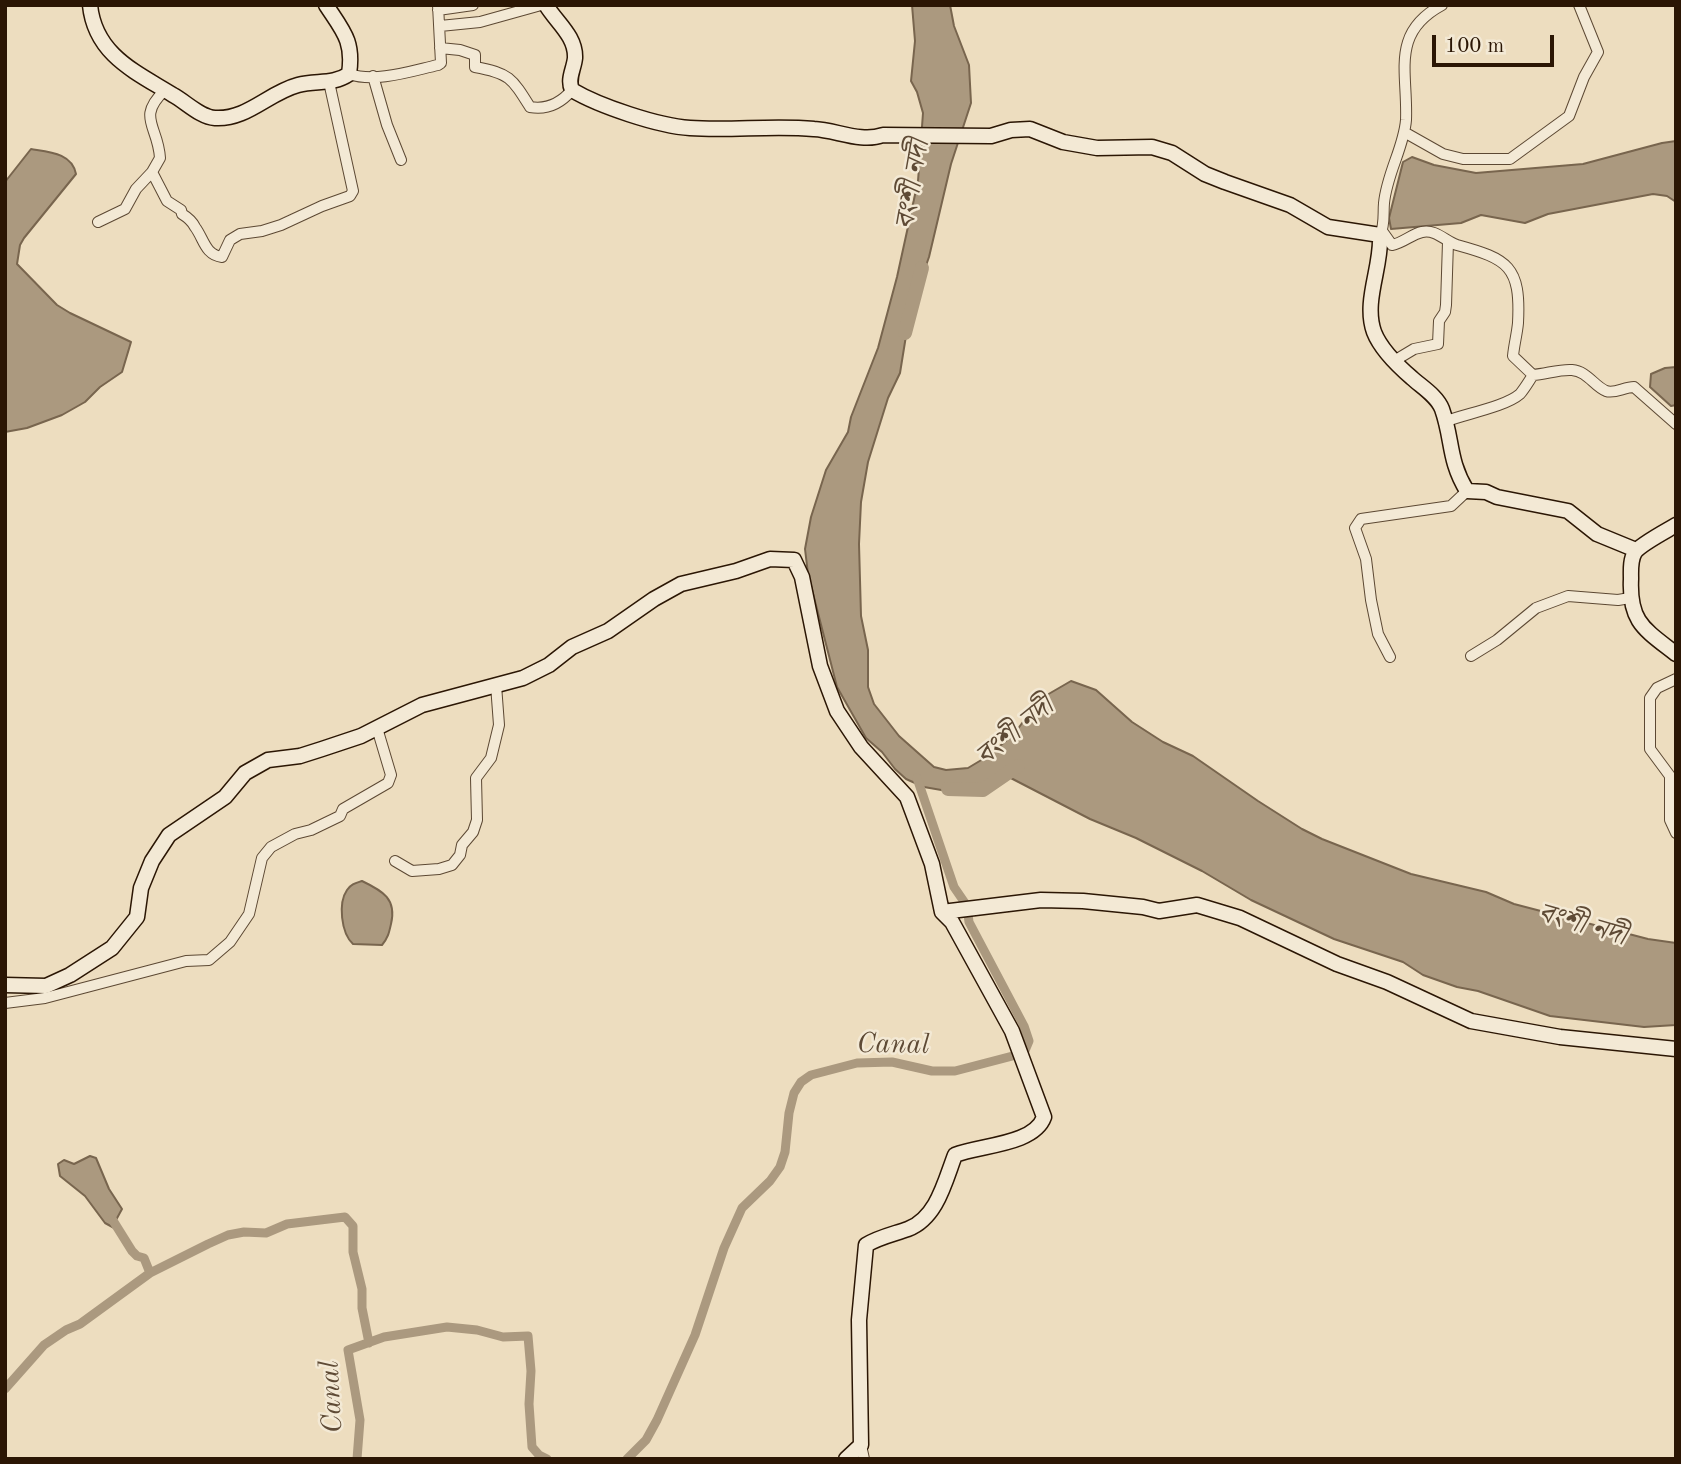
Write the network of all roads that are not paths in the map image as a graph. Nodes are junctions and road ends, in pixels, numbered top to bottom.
1 (90, 5) edge
2 (326, 5) edge
3 (473, 5) edge
4 (543, 5) edge
5 (1442, 5) edge
6 (1578, 5) edge
7 (438, 8) edge
8 (440, 26) junction
9 (440, 48) junction
10 (349, 74) junction
11 (373, 76) junction
12 (329, 82) junction
13 (165, 90) junction
14 (572, 90) junction
15 (1404, 132) junction
16 (401, 160) dead end
17 (152, 172) junction
18 (98, 222) dead end
19 (1381, 233) junction
20 (1448, 242) junction
21 (1394, 361) junction
22 (1532, 374) junction
23 (1444, 422) junction
24 (1676, 424) edge
25 (1467, 491) junction
26 (1676, 525) edge
27 (1636, 550) junction
28 (1630, 598) junction
29 (1676, 654) edge
30 (1471, 656) dead end
31 (1391, 657) dead end
32 (1676, 679) edge
33 (496, 685) junction
34 (377, 728) junction
35 (1676, 833) edge
36 (395, 861) dead end
37 (942, 912) junction
38 (5, 985) edge
39 (5, 1003) edge
40 (1676, 1049) edge
41 (862, 1452) edge
42 (846, 1459) edge

1 - 13 street
2 - 10 street
3 - 7 street
4 - 8 street
4 - 14 street
5 - 15 street
6 - 15 street
7 - 8 street
8 - 9 street
9 - 11 street
9 - 14 street
10 - 11 street
10 - 12 street
11 - 16 street
12 - 13 street
12 - 17 street
13 - 17 street
14 - 19 street
15 - 19 street
17 - 18 street
19 - 20 street
19 - 21 street
20 - 21 street
20 - 22 street
21 - 23 street
22 - 23 street
22 - 24 street
23 - 25 street
25 - 27 street
25 - 31 street
26 - 27 street
27 - 28 street
28 - 29 street
28 - 30 street
32 - 35 street
33 - 34 street
33 - 36 street
33 - 37 street
34 - 38 street
34 - 39 street
37 - 40 street
37 - 41 street
41 - 42 street

